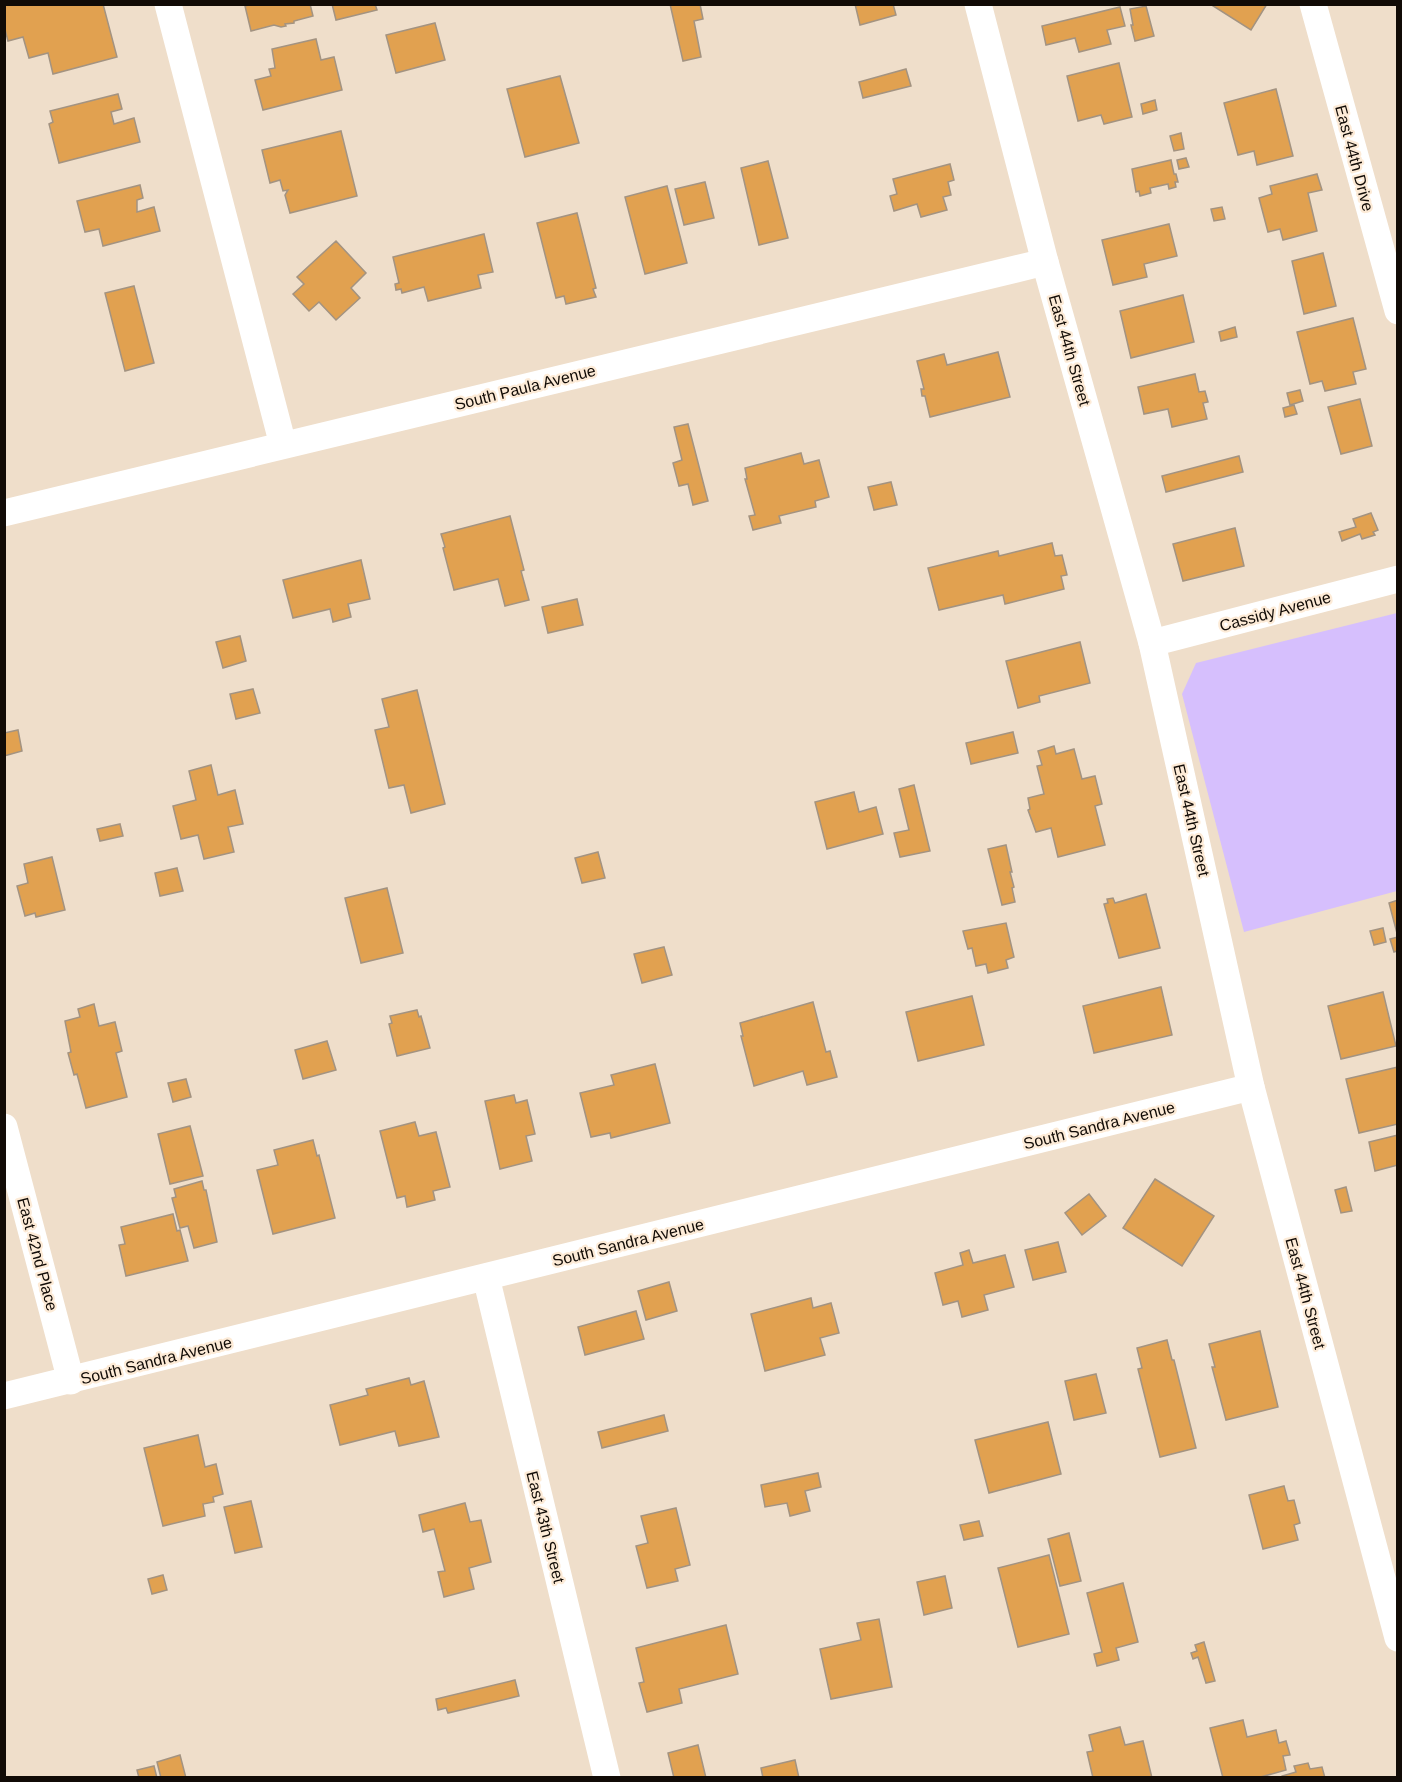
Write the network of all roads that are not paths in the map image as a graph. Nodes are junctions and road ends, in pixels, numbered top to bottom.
1 (168, 4) edge
2 (978, 4) edge
3 (1312, 4) edge
4 (1045, 262) junction
5 (1398, 311) edge
6 (283, 445) junction
7 (4, 513) edge
8 (1398, 579) edge
9 (1152, 643) junction
10 (1251, 1087) junction
11 (4, 1126) edge
12 (486, 1277) junction
13 (71, 1381) junction
14 (4, 1396) edge
15 (1398, 1638) edge
16 (607, 1778) edge

1 - 6 street
2 - 4 street, East 44th Street
3 - 5 street, East 44th Drive
4 - 6 street, South Paula Avenue
4 - 9 street, East 44th Street
6 - 7 street, South Paula Avenue
8 - 9 street, Cassidy Avenue
9 - 10 street, East 44th Street
10 - 12 street, South Sandra Avenue
10 - 15 street, East 44th Street
11 - 13 street, East 42nd Place
12 - 13 street, South Sandra Avenue
12 - 16 street, East 43th Street
13 - 14 street, South Sandra Avenue

